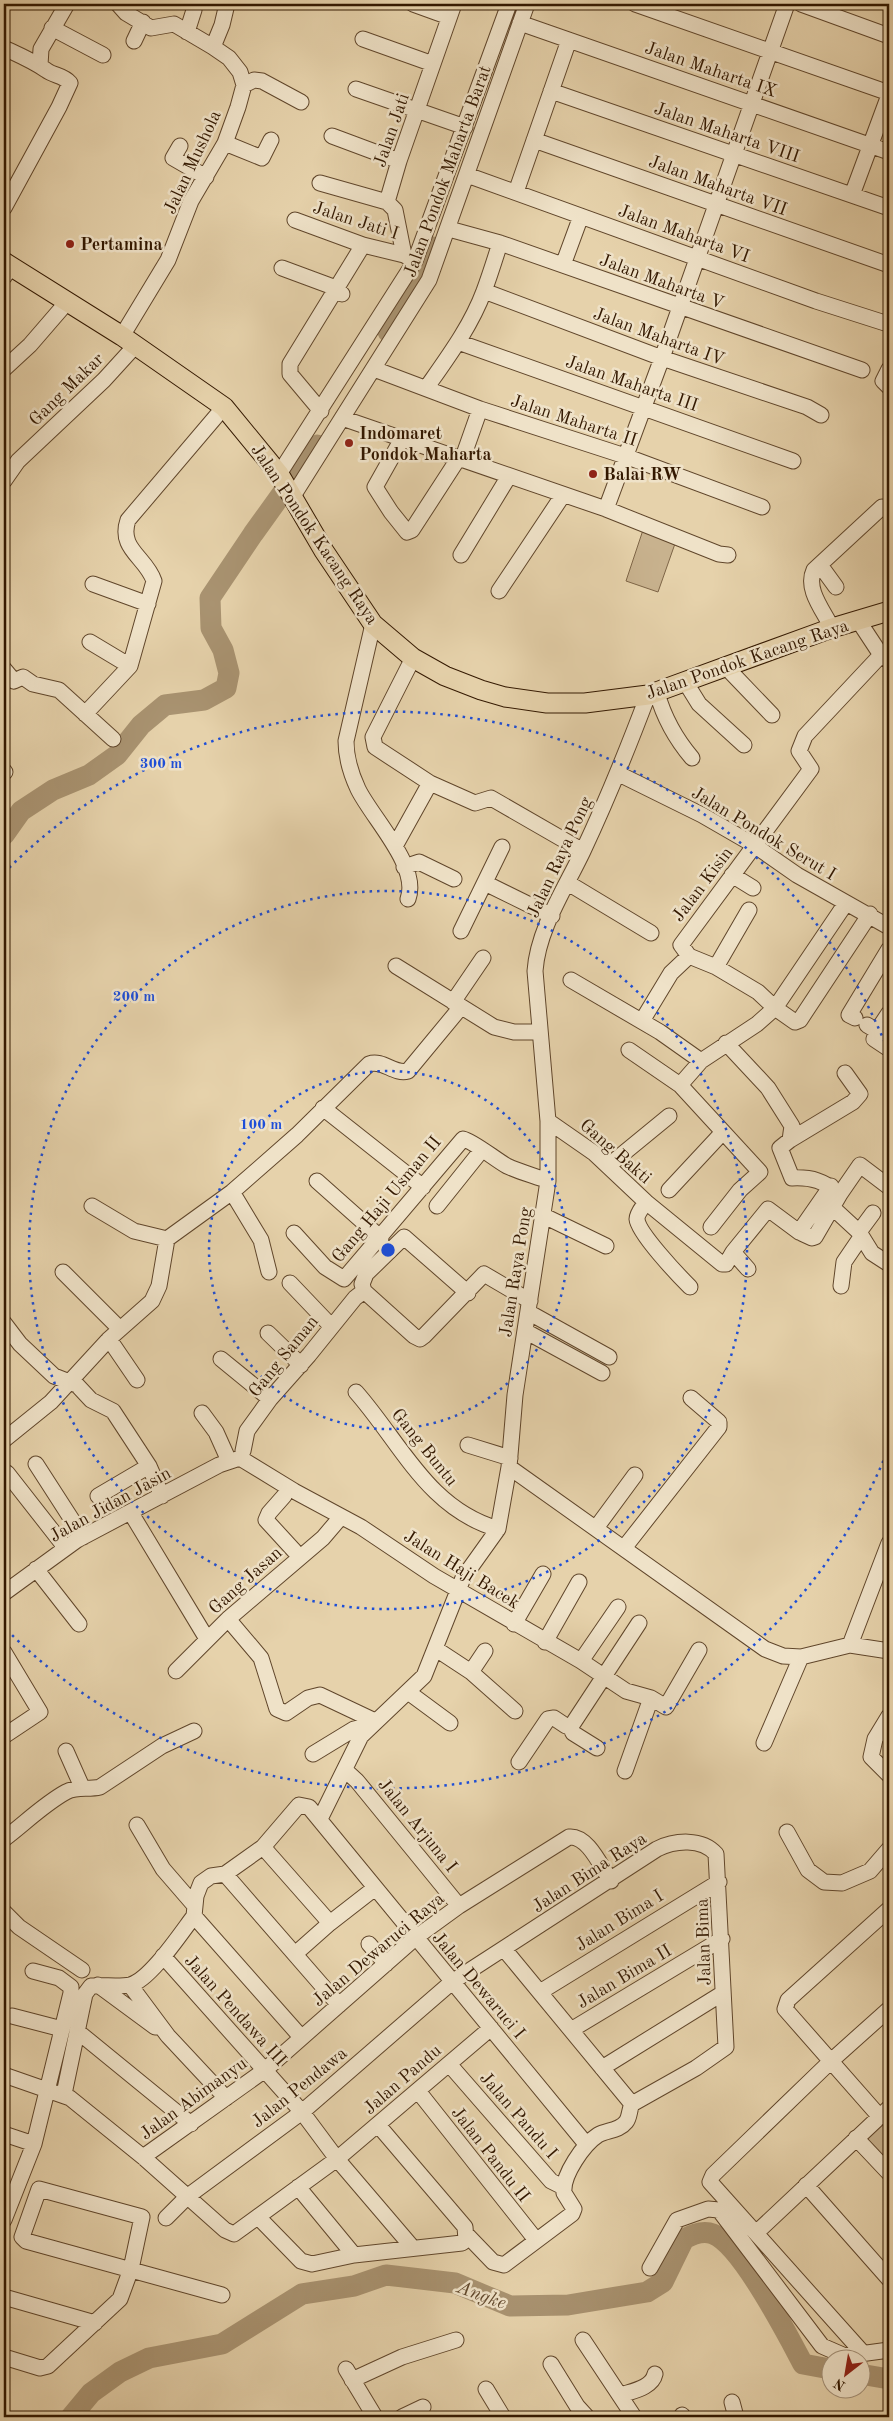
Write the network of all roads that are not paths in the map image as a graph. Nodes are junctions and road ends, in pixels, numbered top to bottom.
1 (67, 4) edge
2 (118, 4) edge
3 (193, 4) edge
4 (227, 4) edge
5 (413, 4) edge
6 (509, 4) edge
7 (527, 4) edge
8 (635, 4) edge
9 (787, 4) edge
10 (800, 4) edge
11 (452, 10) edge
12 (143, 22) junction
13 (520, 23) junction
14 (52, 28) junction
15 (187, 32) junction
16 (889, 36) edge
17 (363, 39) dead end
18 (569, 40) junction
19 (134, 41) dead end
20 (213, 47) junction
21 (4, 48) edge
22 (770, 51) junction
23 (103, 55) dead end
24 (433, 64) junction
25 (40, 65) junction
26 (244, 85) junction
27 (356, 89) dead end
28 (552, 91) junction
29 (889, 94) edge
30 (301, 102) dead end
31 (752, 102) junction
32 (417, 111) junction
33 (465, 127) junction
34 (332, 136) dead end
35 (271, 140) dead end
36 (534, 140) junction
37 (225, 143) junction
38 (180, 146) dead end
39 (872, 146) junction
40 (889, 152) edge
41 (734, 154) junction
42 (399, 161) junction
43 (467, 174) junction
44 (206, 176) junction
45 (320, 183) dead end
46 (516, 192) junction
47 (852, 195) junction
48 (387, 202) junction
49 (717, 205) junction
50 (4, 208) edge
51 (889, 208) edge
52 (581, 216) junction
53 (295, 220) dead end
54 (449, 229) junction
55 (500, 243) junction
56 (362, 246) junction
57 (410, 258) junction
58 (698, 258) junction
59 (563, 265) junction
60 (889, 265) edge
61 (6, 268) edge
62 (282, 268) dead end
63 (339, 291) junction
64 (484, 291) junction
65 (68, 301) junction
66 (680, 308) junction
67 (888, 324) edge
68 (129, 341) junction
69 (458, 342) junction
70 (662, 358) junction
71 (4, 369) edge
72 (374, 369) junction
73 (862, 370) dead end
74 (427, 388) junction
75 (644, 406) junction
76 (224, 407) junction
77 (480, 409) junction
78 (322, 410) junction
79 (822, 415) dead end
80 (342, 418) junction
81 (402, 440) junction
82 (625, 456) junction
83 (460, 459) junction
84 (793, 461) dead end
85 (509, 476) junction
86 (4, 481) edge
87 (287, 487) junction
88 (563, 495) junction
89 (762, 507) dead end
90 (882, 507) dead end
91 (606, 509) junction
92 (461, 555) dead end
93 (728, 555) dead end
94 (820, 565) junction
95 (93, 584) dead end
96 (836, 588) dead end
97 (499, 591) dead end
98 (148, 604) junction
99 (889, 611) edge
100 (858, 620) junction
101 (373, 624) junction
102 (832, 628) junction
103 (90, 642) dead end
104 (413, 658) junction
105 (885, 658) edge
106 (130, 666) junction
107 (725, 666) junction
108 (4, 670) edge
109 (686, 683) junction
110 (653, 694) junction
111 (85, 714) junction
112 (772, 715) dead end
113 (113, 739) dead end
114 (744, 745) dead end
115 (692, 758) dead end
116 (619, 774) junction
117 (430, 783) junction
118 (754, 845) junction
119 (395, 846) junction
120 (502, 847) dead end
121 (583, 851) junction
122 (404, 867) junction
123 (732, 875) junction
124 (454, 878) dead end
125 (485, 883) junction
126 (568, 883) junction
127 (753, 888) dead end
128 (408, 899) dead end
129 (846, 903) junction
130 (749, 910) dead end
131 (870, 914) junction
132 (552, 916) junction
133 (889, 926) edge
134 (461, 932) dead end
135 (651, 933) dead end
136 (889, 949) edge
137 (685, 950) junction
138 (483, 958) dead end
139 (396, 966) dead end
140 (716, 967) junction
141 (571, 980) dead end
142 (457, 1004) junction
143 (775, 1008) junction
144 (889, 1013) edge
145 (642, 1021) junction
146 (866, 1025) junction
147 (540, 1032) junction
148 (726, 1043) junction
149 (889, 1049) edge
150 (629, 1050) dead end
151 (700, 1061) junction
152 (845, 1073) dead end
153 (680, 1086) junction
154 (324, 1108) junction
155 (669, 1116) dead end
156 (548, 1121) junction
157 (722, 1132) junction
158 (790, 1140) junction
159 (481, 1151) junction
160 (608, 1166) junction
161 (548, 1180) junction
162 (317, 1181) dead end
163 (423, 1187) junction
164 (889, 1187) edge
165 (669, 1190) dead end
166 (836, 1190) junction
167 (232, 1192) junction
168 (646, 1202) junction
169 (92, 1206) dead end
170 (437, 1206) dead end
171 (833, 1208) junction
172 (872, 1213) dead end
173 (542, 1216) junction
174 (711, 1227) dead end
175 (799, 1232) junction
176 (294, 1233) dead end
177 (860, 1234) junction
178 (381, 1238) junction
179 (167, 1239) junction
180 (606, 1246) dead end
181 (733, 1252) junction
182 (889, 1264) edge
183 (748, 1268) dead end
184 (63, 1272) dead end
185 (269, 1272) dead end
186 (290, 1283) dead end
187 (841, 1286) dead end
188 (690, 1287) dead end
189 (364, 1292) junction
190 (468, 1293) junction
191 (529, 1306) junction
192 (4, 1324) edge
193 (331, 1326) junction
194 (525, 1332) junction
195 (268, 1333) dead end
196 (115, 1334) junction
197 (609, 1357) dead end
198 (220, 1360) dead end
199 (301, 1365) junction
200 (602, 1374) dead end
201 (137, 1380) dead end
202 (70, 1382) junction
203 (356, 1392) dead end
204 (691, 1398) dead end
205 (270, 1400) junction
206 (202, 1414) dead end
207 (6, 1435) edge
208 (468, 1445) dead end
209 (237, 1456) junction
210 (510, 1462) junction
211 (36, 1464) dead end
212 (150, 1466) junction
213 (7, 1473) dead end
214 (635, 1475) dead end
215 (98, 1496) dead end
216 (162, 1496) junction
217 (284, 1496) dead end
218 (131, 1513) junction
219 (340, 1518) junction
220 (596, 1528) junction
221 (498, 1529) junction
222 (83, 1537) junction
223 (889, 1543) edge
224 (65, 1547) junction
225 (624, 1548) junction
226 (299, 1556) junction
227 (36, 1569) junction
228 (543, 1574) dead end
229 (578, 1582) dead end
230 (457, 1590) junction
231 (4, 1593) edge
232 (618, 1607) dead end
233 (228, 1620) junction
234 (638, 1623) dead end
235 (79, 1624) dead end
236 (514, 1624) junction
237 (207, 1639) junction
238 (545, 1642) junction
239 (850, 1645) junction
240 (436, 1649) junction
241 (699, 1650) dead end
242 (485, 1651) dead end
243 (889, 1651) edge
244 (4, 1652) edge
245 (801, 1657) junction
246 (581, 1661) junction
247 (176, 1671) dead end
248 (471, 1672) junction
249 (603, 1675) junction
250 (408, 1692) junction
251 (650, 1698) junction
252 (516, 1711) dead end
253 (889, 1716) edge
254 (372, 1723) junction
255 (450, 1723) dead end
256 (570, 1727) junction
257 (194, 1731) dead end
258 (4, 1736) edge
259 (764, 1743) dead end
260 (597, 1748) dead end
261 (66, 1751) dead end
262 (313, 1754) dead end
263 (519, 1762) dead end
264 (345, 1770) junction
265 (625, 1771) dead end
266 (889, 1775) edge
267 (82, 1787) junction
268 (320, 1820) junction
269 (136, 1825) dead end
270 (787, 1832) dead end
271 (4, 1839) edge
272 (700, 1845) joint
273 (263, 1846) junction
274 (889, 1849) edge
275 (225, 1874) junction
276 (611, 1881) junction
277 (719, 1882) junction
278 (375, 1888) junction
279 (459, 1906) junction
280 (889, 1908) edge
281 (195, 1911) junction
282 (4, 1912) edge
283 (330, 1924) junction
284 (415, 1938) junction
285 (722, 1939) junction
286 (369, 1944) dead end
287 (504, 1949) junction
288 (294, 1954) junction
289 (163, 1956) junction
290 (386, 1964) junction
291 (82, 1970) dead end
292 (33, 1971) dead end
293 (452, 1982) junction
294 (98, 1985) junction
295 (130, 1985) junction
296 (540, 1992) junction
297 (723, 1993) junction
298 (338, 2005) junction
299 (889, 2009) edge
300 (12, 2016) dead end
301 (491, 2028) junction
302 (69, 2030) junction
303 (571, 2030) junction
304 (168, 2036) junction
305 (302, 2037) junction
306 (830, 2061) junction
307 (449, 2064) junction
308 (602, 2068) junction
309 (265, 2070) junction
310 (4, 2075) edge
311 (418, 2091) junction
312 (55, 2092) junction
313 (226, 2098) junction
314 (632, 2104) junction
315 (302, 2112) junction
316 (884, 2112) edge
317 (191, 2124) junction
318 (378, 2125) junction
319 (4, 2134) edge
320 (856, 2138) junction
321 (34, 2144) junction
322 (586, 2144) junction
323 (143, 2157) junction
324 (337, 2159) junction
325 (889, 2173) edge
326 (806, 2185) junction
327 (298, 2187) junction
328 (563, 2187) junction
329 (188, 2196) junction
330 (166, 2218) dead end
331 (259, 2218) junction
332 (4, 2220) edge
333 (756, 2233) junction
334 (467, 2238) junction
335 (536, 2240) junction
336 (413, 2248) junction
337 (354, 2255) junction
338 (650, 2268) dead end
339 (131, 2269) junction
340 (889, 2279) edge
341 (222, 2294) dead end
342 (4, 2297) edge
343 (95, 2323) junction
344 (456, 2340) dead end
345 (584, 2340) dead end
346 (827, 2348) edge
347 (859, 2348) edge
348 (889, 2350) edge
349 (870, 2352) edge
350 (4, 2357) edge
351 (551, 2364) dead end
352 (655, 2374) dead end
353 (486, 2389) dead end
354 (620, 2395) junction
355 (732, 2402) dead end
356 (423, 2407) dead end
357 (375, 2417) edge
358 (402, 2417) edge
359 (503, 2417) edge
360 (587, 2417) edge
361 (634, 2417) edge
362 (736, 2417) edge

1 - 14 street
2 - 12 street
3 - 15 street
4 - 20 street
5 - 11 street
6 - 33 street, Jalan Pondok Maharta Barat
7 - 13 street, Jalan Pondok Maharta Barat
8 - 22 street
9 - 22 street
10 - 16 street
11 - 24 street, Jalan Jati
12 - 15 street
12 - 19 street
13 - 18 street, Jalan Maharta IX
13 - 43 street, Jalan Pondok Maharta Barat
14 - 23 street
14 - 25 street
15 - 20 street
17 - 24 street
18 - 28 street
18 - 31 street, Jalan Maharta IX
20 - 26 street
21 - 25 street
22 - 29 street
22 - 31 street
24 - 32 street, Jalan Jati
25 - 50 street
26 - 30 street
26 - 37 street, Jalan Mushola
27 - 32 street
28 - 36 street
28 - 41 street, Jalan Maharta VIII
29 - 39 street
31 - 39 street, Jalan Maharta IX
31 - 41 street
32 - 33 street
32 - 42 street, Jalan Jati
33 - 57 street, Jalan Pondok Maharta Barat
34 - 42 street
35 - 37 street
36 - 46 street
36 - 49 street, Jalan Maharta VII
37 - 44 street, Jalan Mushola
38 - 44 street
39 - 40 street, Jalan Maharta IX
39 - 47 street
41 - 47 street, Jalan Maharta VIII
41 - 49 street
42 - 48 street, Jalan Jati
43 - 46 street, Jalan Maharta VI
43 - 54 street, Jalan Pondok Maharta Barat
44 - 68 street, Jalan Mushola
45 - 48 street
46 - 52 street, Jalan Maharta VI
47 - 51 street, Jalan Maharta VIII
48 - 57 street
49 - 58 street
49 - 60 street, Jalan Maharta VII
52 - 58 street, Jalan Maharta VI
52 - 59 street
53 - 56 street, Jalan Jati I
54 - 55 street, Jalan Maharta V
54 - 72 street, Jalan Pondok Maharta Barat
55 - 59 street, Jalan Maharta V
55 - 64 street
56 - 57 street, Jalan Jati I
56 - 63 street
57 - 78 street, Jalan Pondok Maharta Barat
58 - 66 street
58 - 67 street, Jalan Maharta VI
59 - 66 street, Jalan Maharta V
61 - 65 main road, Jalan Pondok Kacang Raya
62 - 63 street
63 - 78 street
64 - 69 street
64 - 70 street, Jalan Maharta IV
65 - 68 main road, Jalan Pondok Kacang Raya
65 - 71 street
66 - 70 street
66 - 73 street, Jalan Maharta V
68 - 76 main road, Jalan Pondok Kacang Raya
68 - 86 street, Gang Makar
69 - 74 street
69 - 75 street, Jalan Maharta III
70 - 75 street
70 - 79 street, Jalan Maharta IV
72 - 74 street, Jalan Maharta II
72 - 80 street, Jalan Pondok Maharta Barat
74 - 77 street, Jalan Maharta II
75 - 82 street
75 - 84 street, Jalan Maharta III
76 - 87 main road, Jalan Pondok Kacang Raya
76 - 98 street
77 - 82 street, Jalan Maharta II
77 - 83 street
78 - 87 street, Jalan Pondok Maharta Barat
80 - 81 street
80 - 87 street, Jalan Pondok Maharta Barat
81 - 83 street
81 - 83 street
82 - 89 street, Jalan Maharta II
82 - 91 street
83 - 85 street
85 - 88 street
85 - 92 street
87 - 101 main road, Jalan Pondok Kacang Raya
88 - 91 street
88 - 97 street
90 - 94 street
91 - 93 street
94 - 96 street
94 - 102 street
95 - 98 street
98 - 106 street
99 - 100 main road, Jalan Pondok Kacang Raya
100 - 102 main road, Jalan Pondok Kacang Raya
100 - 105 street
101 - 104 main road, Jalan Pondok Kacang Raya
101 - 119 street
102 - 107 main road, Jalan Pondok Kacang Raya
103 - 106 street
104 - 110 main road, Jalan Pondok Kacang Raya
104 - 117 street
105 - 118 street, Jalan Kisin
106 - 111 street
107 - 109 main road, Jalan Pondok Kacang Raya
107 - 112 street
108 - 111 street
109 - 110 main road, Jalan Pondok Kacang Raya
109 - 114 street
110 - 115 street
110 - 116 street, Jalan Raya Pong
111 - 113 street
116 - 118 street, Jalan Pondok Serut I
116 - 121 street, Jalan Raya Pong
117 - 119 street
117 - 121 street
118 - 123 street, Jalan Kisin
118 - 129 street, Jalan Pondok Serut I
119 - 122 street
120 - 125 street
121 - 126 street, Jalan Raya Pong
122 - 124 street
122 - 128 street
123 - 127 street
123 - 137 street, Jalan Kisin
125 - 132 street
125 - 134 street
126 - 132 street, Jalan Raya Pong
126 - 135 street
129 - 131 street, Jalan Pondok Serut I
129 - 143 street
130 - 140 street
131 - 133 street, Jalan Pondok Serut I
131 - 143 street
132 - 147 street, Jalan Raya Pong
136 - 146 street
137 - 140 street
137 - 145 street, Jalan Kisin
138 - 142 street
139 - 142 street
140 - 143 street
141 - 145 street
142 - 147 street
142 - 154 street
143 - 148 street
144 - 146 street
145 - 151 street
146 - 149 street
147 - 156 street, Jalan Raya Pong
148 - 151 street
148 - 158 street
150 - 153 street
151 - 153 street
152 - 158 street
153 - 157 street
154 - 163 street
154 - 167 street
155 - 160 street
156 - 160 street, Gang Bakti
156 - 161 street, Jalan Raya Pong
157 - 165 street
157 - 174 street
158 - 166 street
159 - 161 street, Gang Haji Usman II
159 - 163 street, Gang Haji Usman II
159 - 170 street
160 - 168 street, Gang Bakti
161 - 173 street, Jalan Raya Pong
162 - 178 street
163 - 178 street, Gang Haji Usman II
164 - 166 street
166 - 171 street
166 - 175 street
167 - 179 street
167 - 185 street
168 - 181 street
168 - 188 street, Gang Bakti
169 - 179 street
171 - 175 street
171 - 177 street
172 - 177 street
173 - 180 street
173 - 191 street, Jalan Raya Pong
175 - 181 street
176 - 178 street, Gang Haji Usman II
177 - 182 street
177 - 187 street
179 - 196 street
181 - 183 street
184 - 196 street
186 - 193 street
189 - 190 street
189 - 190 street
189 - 193 street, Gang Saman
190 - 191 street
191 - 194 street, Jalan Raya Pong
191 - 197 street
192 - 202 street
193 - 199 street, Gang Saman
194 - 200 street
194 - 210 street, Jalan Raya Pong
195 - 199 street
196 - 201 street
196 - 202 street
198 - 205 street
199 - 205 street, Gang Saman
202 - 207 street
202 - 212 street
203 - 221 street, Gang Buntu
204 - 225 street
205 - 209 street, Gang Saman
206 - 209 street
208 - 210 street
209 - 216 street, Jalan Jidan Jasin
209 - 219 street, Jalan Haji Bacek
210 - 220 street
210 - 221 street, Jalan Raya Pong
211 - 222 street
212 - 215 street
212 - 216 street
213 - 224 street
214 - 220 street
216 - 218 street, Jalan Jidan Jasin
217 - 226 street
218 - 222 street, Jalan Jidan Jasin
218 - 237 street
219 - 226 street, Gang Jasan
219 - 230 street, Jalan Haji Bacek
220 - 225 street
221 - 230 street, Jalan Raya Pong
222 - 224 street, Jalan Jidan Jasin
223 - 239 street
224 - 227 street, Jalan Jidan Jasin
225 - 245 street
226 - 233 street, Gang Jasan
227 - 231 street, Jalan Jidan Jasin
227 - 235 street
228 - 236 street
229 - 238 street
230 - 236 street, Jalan Haji Bacek
230 - 240 street, Jalan Raya Pong
232 - 246 street
233 - 237 street, Gang Jasan
233 - 254 street
234 - 249 street
236 - 238 street, Jalan Haji Bacek
237 - 247 street, Gang Jasan
238 - 246 street, Jalan Haji Bacek
239 - 243 street
239 - 245 street
240 - 248 street
240 - 250 street, Jalan Raya Pong
241 - 251 street, Jalan Haji Bacek
242 - 248 street
244 - 258 street
245 - 259 street
246 - 249 street, Jalan Haji Bacek
248 - 252 street
249 - 251 street, Jalan Haji Bacek
249 - 256 street
250 - 254 street, Jalan Raya Pong
250 - 255 street
251 - 265 street
253 - 266 street
254 - 262 street
254 - 264 street, Jalan Raya Pong
256 - 260 street
256 - 263 street
257 - 267 street
261 - 267 street
264 - 268 street, Jalan Raya Pong
264 - 279 street, Jalan Arjuna I
267 - 271 street
268 - 273 street, Jalan Dewaruci I
268 - 278 street, Jalan Dewaruci I
269 - 281 street
270 - 274 street
272 - 276 street, Jalan Bima Raya
272 - 277 street, Jalan Bima
273 - 275 street
273 - 283 street
275 - 281 street
275 - 288 street
276 - 279 street, Jalan Dewaruci Raya
276 - 287 street, Jalan Bima Raya
277 - 285 street, Jalan Bima
277 - 296 street, Jalan Bima I
278 - 283 street
278 - 284 street, Jalan Dewaruci I
279 - 284 street, Jalan Dewaruci Raya
280 - 306 street
281 - 289 street
281 - 305 street
282 - 291 street
283 - 288 street
284 - 290 street, Jalan Dewaruci Raya
284 - 293 street, Jalan Dewaruci I
285 - 297 street, Jalan Bima
285 - 303 street, Jalan Bima II
286 - 290 street
287 - 293 street, Jalan Bima Raya
287 - 296 street
288 - 298 street
289 - 295 street
289 - 309 street, Jalan Pendawa III
290 - 298 street, Jalan Dewaruci Raya
292 - 302 street
293 - 301 street, Jalan Dewaruci I
293 - 315 street, Jalan Pendawa
294 - 295 street
294 - 302 street
294 - 304 street
295 - 304 street
296 - 303 street
297 - 308 street
297 - 314 street, Jalan Bima
298 - 305 street, Jalan Dewaruci Raya
299 - 306 street
300 - 302 street
301 - 307 street, Jalan Pandu
301 - 322 street, Jalan Dewaruci I
302 - 312 street
302 - 317 street
303 - 308 street
304 - 313 street
305 - 309 street, Jalan Dewaruci Raya
306 - 316 street
306 - 333 street
307 - 311 street, Jalan Pandu
307 - 328 street, Jalan Pandu I
308 - 314 street
309 - 313 street, Jalan Abimanyu
309 - 315 street, Jalan Pendawa III
310 - 312 street
311 - 318 street, Jalan Pandu
311 - 335 street, Jalan Pandu II
312 - 321 street
312 - 323 street
313 - 317 street, Jalan Abimanyu
314 - 322 street
315 - 324 street, Jalan Pendawa III
315 - 329 street, Jalan Pendawa
316 - 320 street
317 - 323 street, Jalan Abimanyu
318 - 324 street, Jalan Pandu
318 - 334 street
319 - 321 street
320 - 325 street
320 - 326 street
321 - 332 street
322 - 328 street
323 - 329 street
324 - 327 street, Jalan Pandu
324 - 336 street, Jalan Pendawa III
326 - 333 street
326 - 340 street
327 - 331 street, Jalan Pandu
327 - 337 street
328 - 335 street
329 - 330 street, Jalan Pendawa
329 - 331 street, Jalan Pandu
331 - 337 street
333 - 347 street
334 - 335 street
334 - 336 street
336 - 337 street
338 - 346 street
339 - 339 street
339 - 341 street
339 - 343 street
342 - 343 street
343 - 350 street
344 - 357 street
345 - 354 street
348 - 349 street
351 - 360 street
352 - 354 street
353 - 359 street
354 - 361 street
355 - 362 street
356 - 358 street

